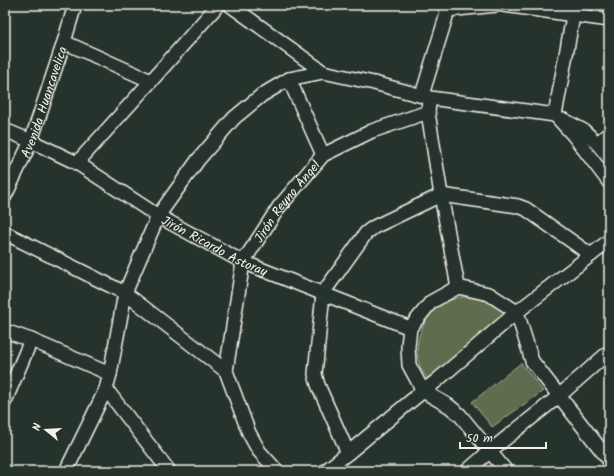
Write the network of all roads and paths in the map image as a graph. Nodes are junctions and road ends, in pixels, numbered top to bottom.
1 (75, 5) edge
2 (218, 5) edge
3 (230, 5) edge
4 (497, 5) edge
5 (503, 5) edge
6 (462, 7) edge
7 (445, 8) edge
8 (574, 10) edge
9 (609, 20) edge
10 (64, 42) junction
11 (322, 72) junction
12 (289, 79) junction
13 (151, 82) junction
14 (426, 96) junction
15 (428, 112) junction
16 (555, 115) junction
17 (5, 130) edge
18 (609, 134) edge
19 (31, 141) junction
20 (597, 143) junction
21 (323, 155) junction
22 (609, 158) edge
23 (77, 163) junction
24 (609, 182) edge
25 (441, 195) junction
26 (5, 196) edge
27 (158, 216) junction
28 (5, 233) edge
29 (609, 241) edge
30 (590, 255) junction
31 (243, 262) junction
32 (458, 287) junction
33 (125, 293) junction
34 (323, 293) junction
35 (517, 312) junction
36 (410, 328) junction
37 (5, 331) edge
38 (31, 340) junction
39 (609, 352) edge
40 (226, 371) junction
41 (110, 374) junction
42 (106, 389) junction
43 (423, 391) junction
44 (560, 396) junction
45 (5, 401) edge
46 (490, 451) junction
47 (348, 453) junction
48 (609, 460) edge
49 (66, 471) edge
50 (169, 471) edge
51 (277, 471) edge
52 (325, 471) edge
53 (467, 471) edge
54 (506, 471) edge

1 - 10 street, Avenida Huancavelica
2 - 13 street
3 - 11 street
4 - 6 street
5 - 8 street
6 - 7 street
7 - 14 street
8 - 9 street
8 - 16 street
10 - 13 street
10 - 19 street, Avenida Huancavelica
11 - 12 street
11 - 14 street
12 - 21 street
12 - 27 street
13 - 23 street
14 - 15 street
14 - 16 street
15 - 21 street
15 - 25 street
16 - 20 street
16 - 24 street
17 - 19 street, Jirón Ricardo Astoray
18 - 20 street
19 - 23 street, Jirón Ricardo Astoray
19 - 26 street, Avenida Huancavelica
20 - 22 street
21 - 31 street, Jirón Reyno Ángel
23 - 27 street, Jirón Ricardo Astoray
25 - 30 street
25 - 32 street
25 - 34 street
27 - 31 street, Jirón Ricardo Astoray
27 - 33 street
28 - 33 street
29 - 30 street
30 - 35 street
31 - 34 street, Jirón Ricardo Astoray
31 - 40 street, Jirón Reyno Ángel
32 - 35 street
32 - 36 street
33 - 40 street
33 - 41 street
34 - 36 street, Jirón Ricardo Astoray
34 - 47 street
35 - 43 street
35 - 44 street
36 - 43 street
37 - 38 street
38 - 41 street
38 - 45 street
39 - 44 street
40 - 51 street, Jirón Reyno Ángel
41 - 42 street
42 - 49 street
42 - 50 street
43 - 46 street
43 - 47 street
44 - 46 street
44 - 48 street
46 - 53 street
46 - 54 street
47 - 52 street

